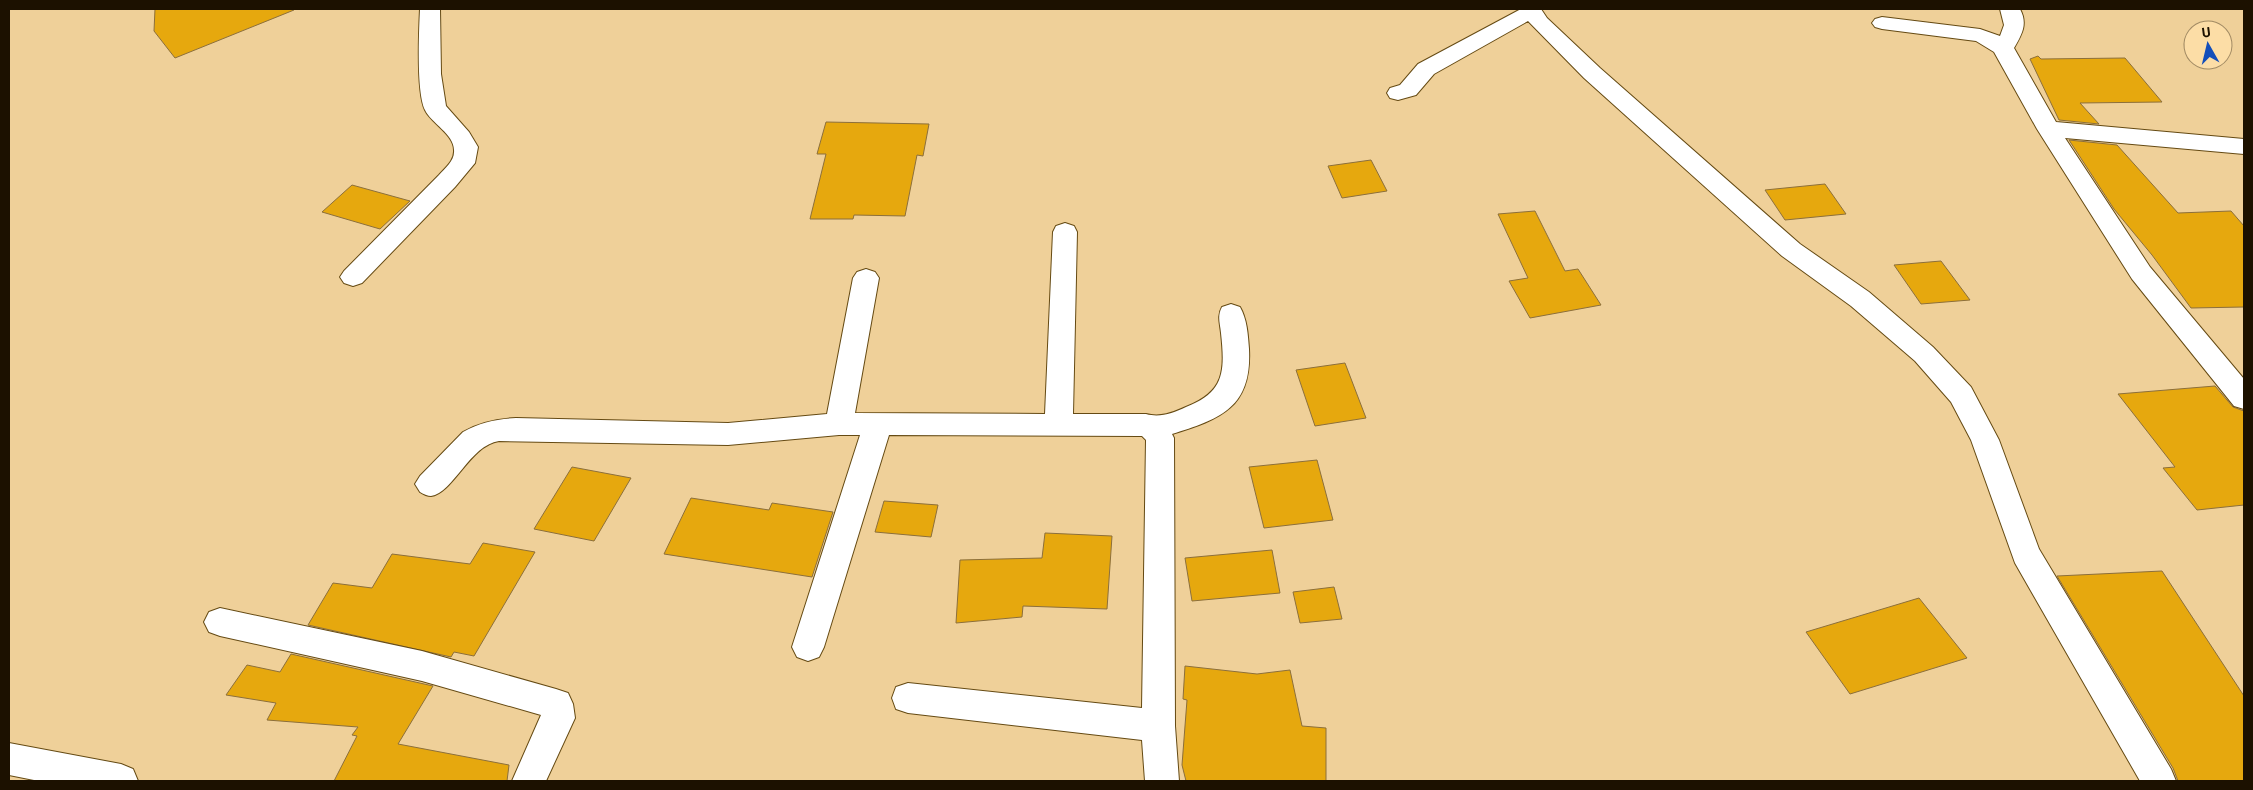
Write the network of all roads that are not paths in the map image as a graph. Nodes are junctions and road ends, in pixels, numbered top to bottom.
1 (430, 9) edge
2 (2010, 9) edge
3 (1531, 10) edge
4 (1882, 23) dead end
5 (2003, 48) junction
6 (1398, 93) dead end
7 (2048, 130) junction
8 (2244, 146) edge
9 (1065, 232) dead end
10 (353, 277) dead end
11 (866, 278) dead end
12 (1231, 314) dead end
13 (2244, 398) edge
14 (839, 424) junction
15 (878, 424) junction
16 (1059, 424) junction
17 (1154, 429) junction
18 (430, 484) dead end
19 (220, 622) dead end
20 (808, 647) dead end
21 (908, 698) dead end
22 (1158, 726) junction
23 (9, 759) edge
24 (121, 781) edge
25 (530, 781) edge
26 (1162, 781) edge
27 (2159, 781) edge

1 - 10 street
2 - 5 street
3 - 6 street
3 - 27 street
4 - 5 street
5 - 7 street
7 - 8 street
7 - 13 street
9 - 16 street
11 - 14 street
12 - 17 street
14 - 15 street
14 - 18 street
15 - 16 street
15 - 20 street
16 - 17 street
17 - 22 street
19 - 25 street
21 - 22 street
22 - 26 street
23 - 24 street

